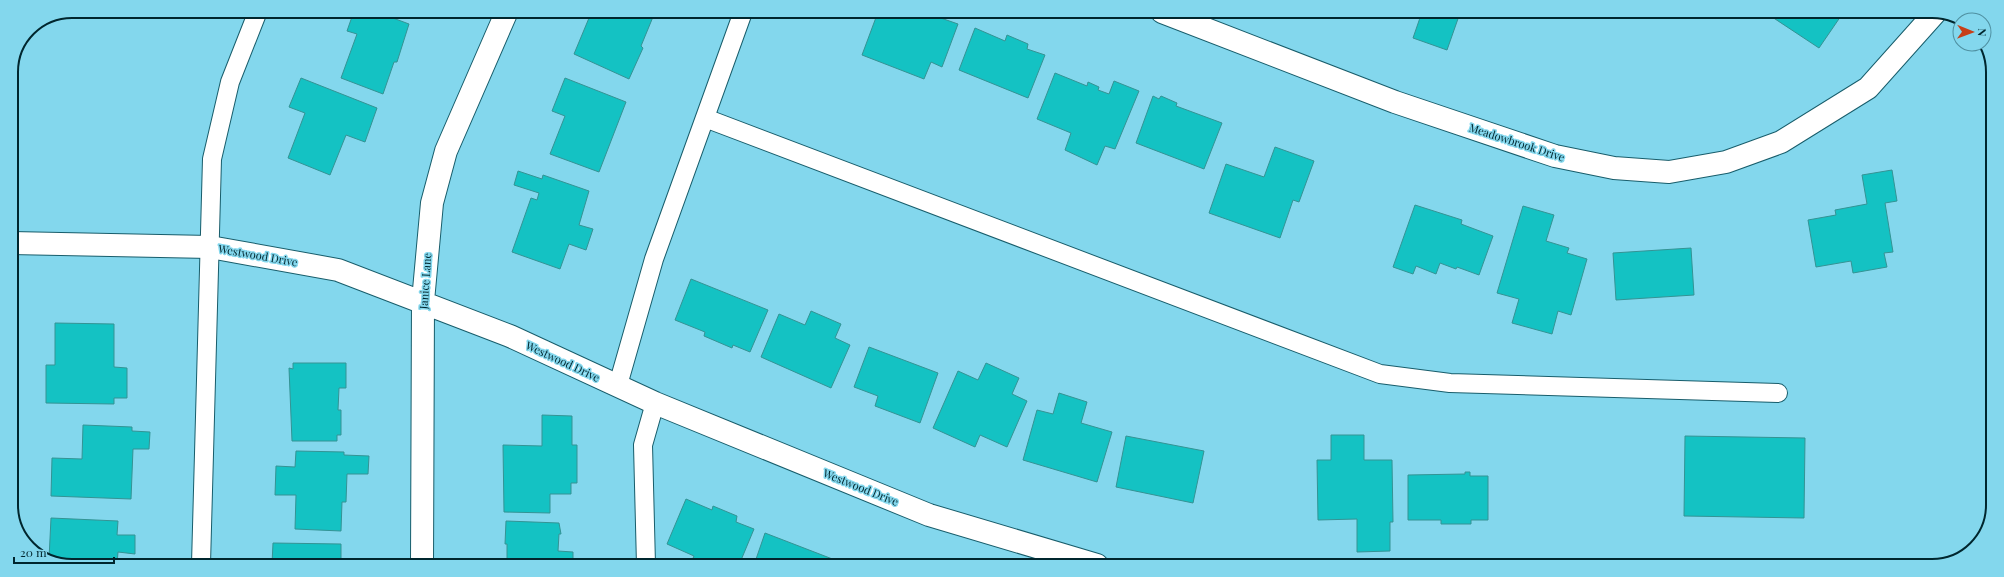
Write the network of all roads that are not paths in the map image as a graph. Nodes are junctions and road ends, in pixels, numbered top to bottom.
1 (255, 18) edge
2 (504, 18) edge
3 (741, 18) edge
4 (1178, 18) edge
5 (1931, 18) edge
6 (705, 118) junction
7 (18, 243) edge
8 (210, 247) junction
9 (423, 301) junction
10 (618, 385) junction
11 (1778, 393) dead end
12 (655, 403) junction
13 (201, 559) edge
14 (422, 559) edge
15 (646, 559) edge
16 (1077, 559) edge

1 - 8 lane
2 - 9 street, Janice Lane
3 - 6 lane
4 - 5 street, Meadowbrook Drive
6 - 10 lane
6 - 11 lane
7 - 8 street, Westwood Drive
8 - 9 street, Westwood Drive
8 - 13 lane
9 - 10 street, Westwood Drive
9 - 14 street, Janice Lane
10 - 12 street, Westwood Drive
12 - 15 lane
12 - 16 street, Westwood Drive

